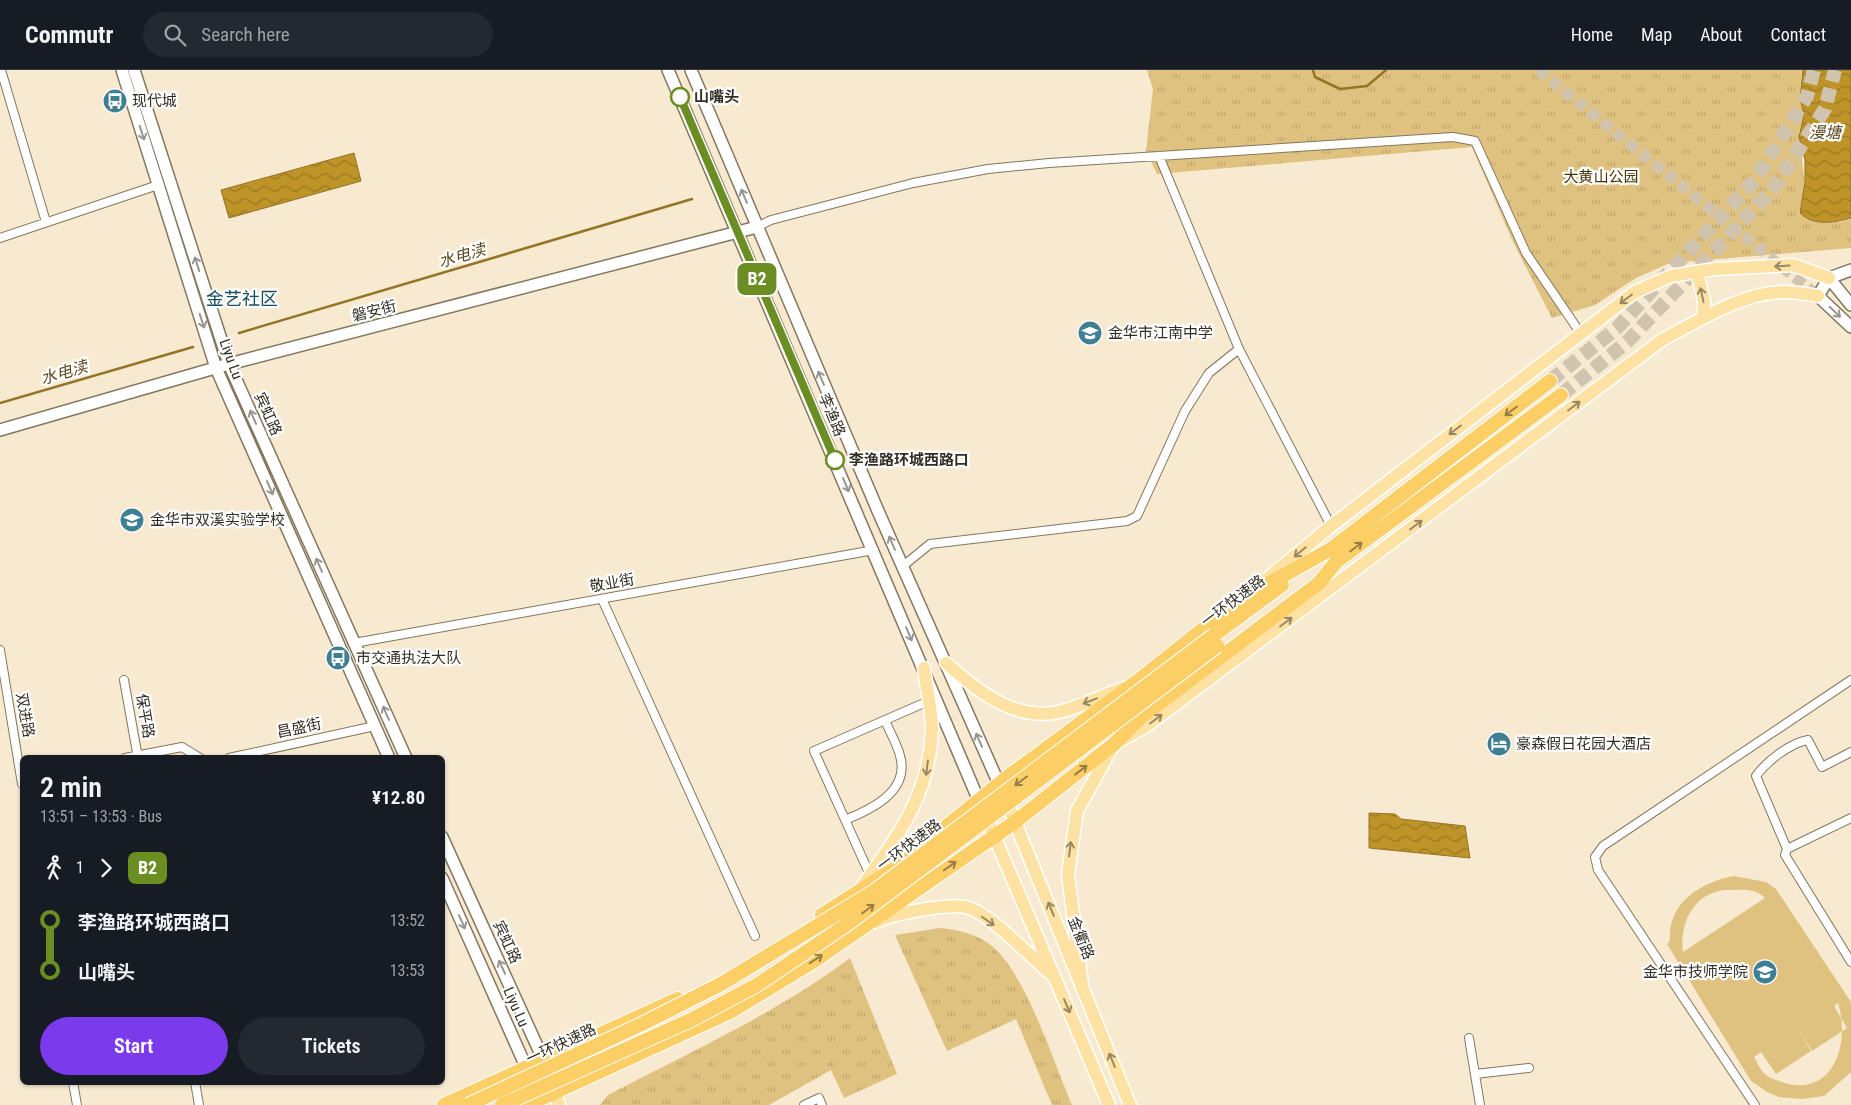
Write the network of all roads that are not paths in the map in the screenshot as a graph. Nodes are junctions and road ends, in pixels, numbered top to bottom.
1 (1, 70) edge
2 (122, 70) edge
3 (134, 70) edge
4 (668, 70) edge
5 (691, 70) edge
6 (1159, 156) junction
7 (158, 185) junction
8 (46, 222) junction
9 (757, 227) junction
10 (737, 233) junction
11 (0, 238) edge
12 (1851, 270) edge
13 (1697, 272) junction
14 (1829, 278) junction
15 (1818, 296) junction
16 (1851, 305) edge
17 (1703, 318) junction
18 (1851, 327) edge
19 (1580, 334) junction
20 (1239, 349) junction
21 (229, 364) junction
22 (216, 368) junction
23 (1550, 381) tunnel mouth
24 (1561, 396) tunnel mouth
25 (0, 430) edge
26 (1331, 526) junction
27 (1331, 549) junction
28 (874, 550) junction
29 (1336, 562) junction
30 (903, 566) junction
31 (602, 599) junction
32 (1241, 599) junction
33 (1216, 641) junction
34 (354, 643) junction
35 (0, 650) edge
36 (946, 663) junction
37 (924, 668) joint
38 (124, 680) dead end
39 (1851, 680) edge
40 (1135, 683) junction
41 (932, 700) junction
42 (885, 720) junction
43 (375, 726) junction
44 (1114, 744) junction
45 (1851, 752) edge
46 (138, 755) edge
47 (144, 755) edge
48 (195, 755) edge
49 (243, 755) edge
50 (388, 755) edge
51 (405, 755) edge
52 (20, 766) edge
53 (999, 784) junction
54 (979, 801) junction
55 (1851, 818) edge
56 (845, 820) junction
57 (1015, 822) junction
58 (994, 835) junction
59 (445, 844) edge
60 (1787, 849) junction
61 (870, 875) junction
62 (445, 885) edge
63 (858, 892) junction
64 (860, 930) junction
65 (755, 936) dead end
66 (1851, 962) edge
67 (1055, 978) junction
68 (1082, 984) junction
69 (1469, 1038) dead end
70 (543, 1059) junction
71 (526, 1067) junction
72 (1529, 1068) dead end
73 (1475, 1074) junction
74 (74, 1085) edge
75 (196, 1085) edge
76 (557, 1098) edge
77 (536, 1103) edge
78 (77, 1105) edge
79 (199, 1105) edge
80 (444, 1105) edge
81 (468, 1105) edge
82 (502, 1105) edge
83 (804, 1105) edge
84 (822, 1105) edge
85 (1109, 1105) edge
86 (1130, 1105) edge
87 (1480, 1105) edge
88 (1755, 1105) edge

1 - 8 street
2 -> 7 main road, Liyu Lu
21 -> 3 main road, 宾虹路
4 - 10 main road, 李渔路
9 -> 5 main road, 李渔路
6 - 9 street
6 - 19 street
6 - 20 street
7 - 8 street
7 -> 22 main road, Liyu Lu
8 - 11 street
9 - 10 main road, 磐安街
30 -> 9 main road, 李渔路
10 - 21 main road, 磐安街
10 -> 28 main road, 李渔路
12 - 14 main road
14 -> 13 main road
17 -> 13 main road
13 -> 19 main road
14 - 15 main road
14 - 16 main road
15 - 17 main road
15 -> 18 main road
44 -> 17 main road
19 -> 26 main road
20 - 26 street
20 - 30 street
21 - 22 main road, 磐安街
34 -> 21 main road, 宾虹路
22 - 25 main road, 磐安街
22 -> 43 main road, Liyu Lu
23 -> 27 highway
29 -> 24 highway
26 -> 32 main road
27 - 32 highway
27 - 33 highway, 一环快速路
28 - 31 street, 敬业街
28 -> 37 main road, 李渔路
29 - 33 highway, 一环快速路
29 - 44 highway
30 - 36 main road, 李渔路
31 - 34 street, 敬业街
31 - 65 street
32 - 40 highway
33 -> 81 highway, 一环快速路, bridge
82 -> 33 highway, 一环快速路, bridge
51 -> 34 main road, 宾虹路
35 - 52 street, 双进路
40 -> 36 main road
53 -> 36 main road, 李渔路
37 - 41 main road
38 - 46 street, 保平路
39 - 88 street
40 - 53 highway
41 - 42 street
41 - 54 main road
41 -> 61 main road
42 - 56 street
42 - 56 street
43 - 49 street, 昌盛街
43 - 50 main road, Liyu Lu
57 -> 44 highway
68 -> 44 main road
45 - 60 street
47 - 48 street
53 - 54 highway
53 - 57 main road, 金衢路
54 - 58 main road
54 - 63 highway
55 - 60 street
56 - 61 street
57 - 58 highway
68 -> 57 main road, 金衢路
64 -> 58 highway
58 - 67 main road
70 -> 59 main road, 宾虹路
60 - 66 street
61 - 63 main road
62 -> 71 main road, Liyu Lu
63 - 70 highway
64 -> 67 main road
76 -> 64 highway
67 -> 85 main road
86 -> 68 main road, 金衢路
69 - 73 street
70 - 71 highway
70 - 76 main road
71 - 77 main road
71 - 80 highway
72 - 73 street
73 - 87 street
74 - 78 street
75 - 79 street
76 - 77 highway
83 - 84 street

